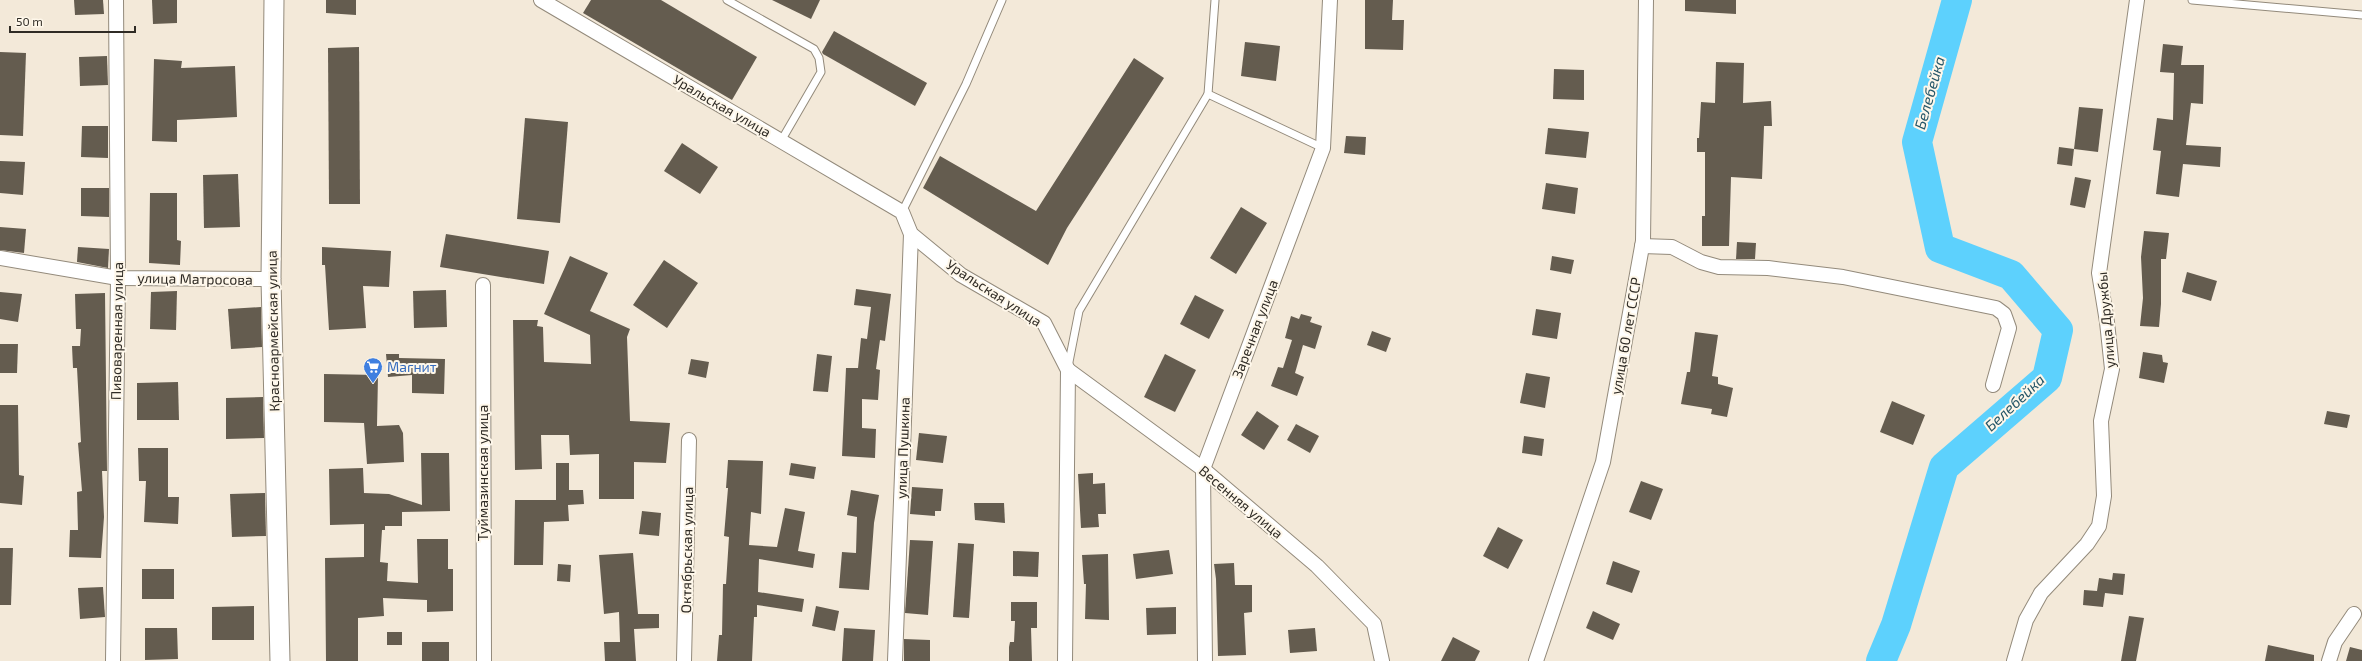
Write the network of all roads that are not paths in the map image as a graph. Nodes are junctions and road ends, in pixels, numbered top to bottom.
1 (116, 0) edge
2 (274, 0) edge
3 (541, 0) edge
4 (727, 0) edge
5 (1002, 0) edge
6 (1215, 0) edge
7 (1330, 0) edge
8 (1646, 0) edge
9 (2137, 0) edge
10 (2192, 0) edge
11 (2362, 15) edge
12 (1208, 94) junction
13 (781, 141) junction
14 (1323, 148) junction
15 (902, 212) junction
16 (911, 234) junction
17 (1642, 246) junction
18 (0, 258) edge
19 (118, 278) junction
20 (271, 280) junction
21 (483, 285) dead end
22 (1068, 370) junction
23 (1994, 386) dead end
24 (689, 440) dead end
25 (1203, 470) junction
26 (2358, 611) edge
27 (113, 661) edge
28 (280, 661) edge
29 (484, 661) edge
30 (684, 661) edge
31 (895, 661) edge
32 (1065, 661) edge
33 (1205, 661) edge
34 (1382, 661) edge
35 (1536, 661) edge
36 (2014, 661) edge
37 (2329, 661) edge

1 - 19 street, Пивоваренная улица
2 - 20 main road, Красноармейская улица
3 - 13 street, Уральская улица
4 - 13 lane
5 - 15 lane
6 - 12 lane
7 - 14 street, Заречная улица
8 - 17 street, улица 60 лет СССР
9 - 36 street, улица Дружбы
10 - 11 lane
12 - 14 lane
12 - 22 lane
13 - 15 street, Уральская улица
14 - 25 street, Заречная улица
15 - 16 street, Уральская улица
16 - 22 street, Уральская улица
16 - 31 street, улица Пушкина
17 - 23 street
17 - 35 street, улица 60 лет СССР
18 - 19 street, улица Матросова
19 - 20 street, улица Матросова
19 - 27 street, Пивоваренная улица
20 - 28 main road, Красноармейская улица
21 - 29 street, Туймазинская улица
22 - 25 street, Весенняя улица
22 - 32 street, Уральская улица
24 - 30 street, Октябрьская улица
25 - 33 street, Заречная улица
25 - 34 street, Весенняя улица
26 - 37 street

